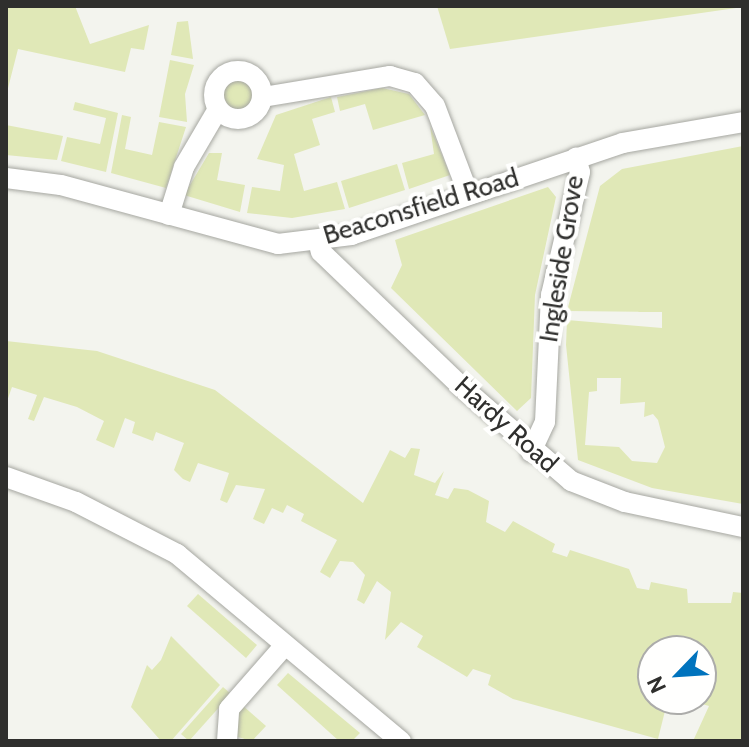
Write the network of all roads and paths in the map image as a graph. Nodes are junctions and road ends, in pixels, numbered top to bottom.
1 (263, 97) junction
2 (218, 109) junction
3 (743, 122) edge
4 (576, 158) junction
5 (6, 178) edge
6 (468, 193) junction
7 (169, 215) junction
8 (318, 241) junction
9 (531, 452) junction
10 (6, 477) edge
11 (743, 527) edge
12 (285, 645) junction
13 (227, 741) edge
14 (401, 741) edge

1 - 2 street
1 - 2 street
1 - 6 street
2 - 7 street
3 - 4 street, Beaconsfield Road
4 - 6 street, Beaconsfield Road
4 - 9 street, Ingleside Grove
5 - 7 street, Beaconsfield Road
6 - 8 street, Beaconsfield Road
7 - 8 street, Beaconsfield Road
8 - 9 street, Hardy Road
9 - 11 street, Hardy Road
10 - 12 street
12 - 13 street
12 - 14 street

